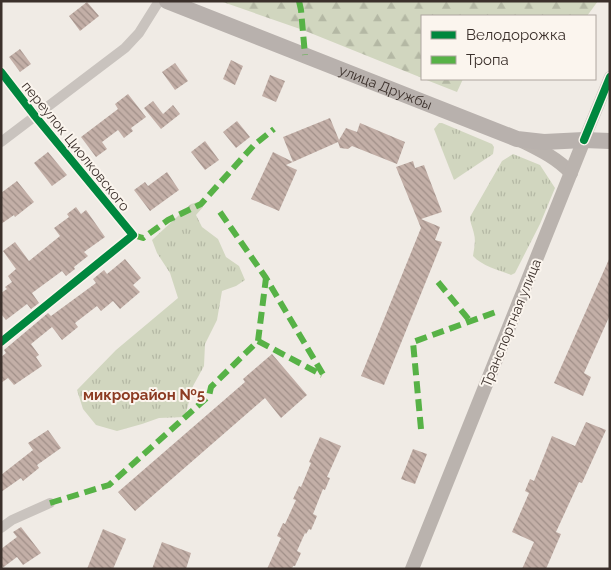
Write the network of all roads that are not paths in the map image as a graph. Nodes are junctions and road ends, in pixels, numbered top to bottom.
1 (159, 1) edge
2 (167, 1) edge
3 (1, 72) edge
4 (610, 77) edge
5 (35, 116) junction
6 (517, 139) junction
7 (584, 140) junction
8 (610, 141) edge
9 (1, 142) edge
10 (571, 173) junction
11 (1, 342) edge
12 (50, 504) dead end
13 (1, 528) edge
14 (412, 569) edge

1 - 5 street
2 - 6 main road, улица Дружбы
3 - 5 street, переулок Циолковского
4 - 7 street, Транспортная улица
5 - 9 street
5 - 11 street, переулок Циолковского
6 - 7 main road, улица Дружбы
6 - 10 main road
7 - 8 main road, улица Дружбы
7 - 10 main road, Транспортная улица
10 - 14 main road, Транспортная улица
12 - 13 street

